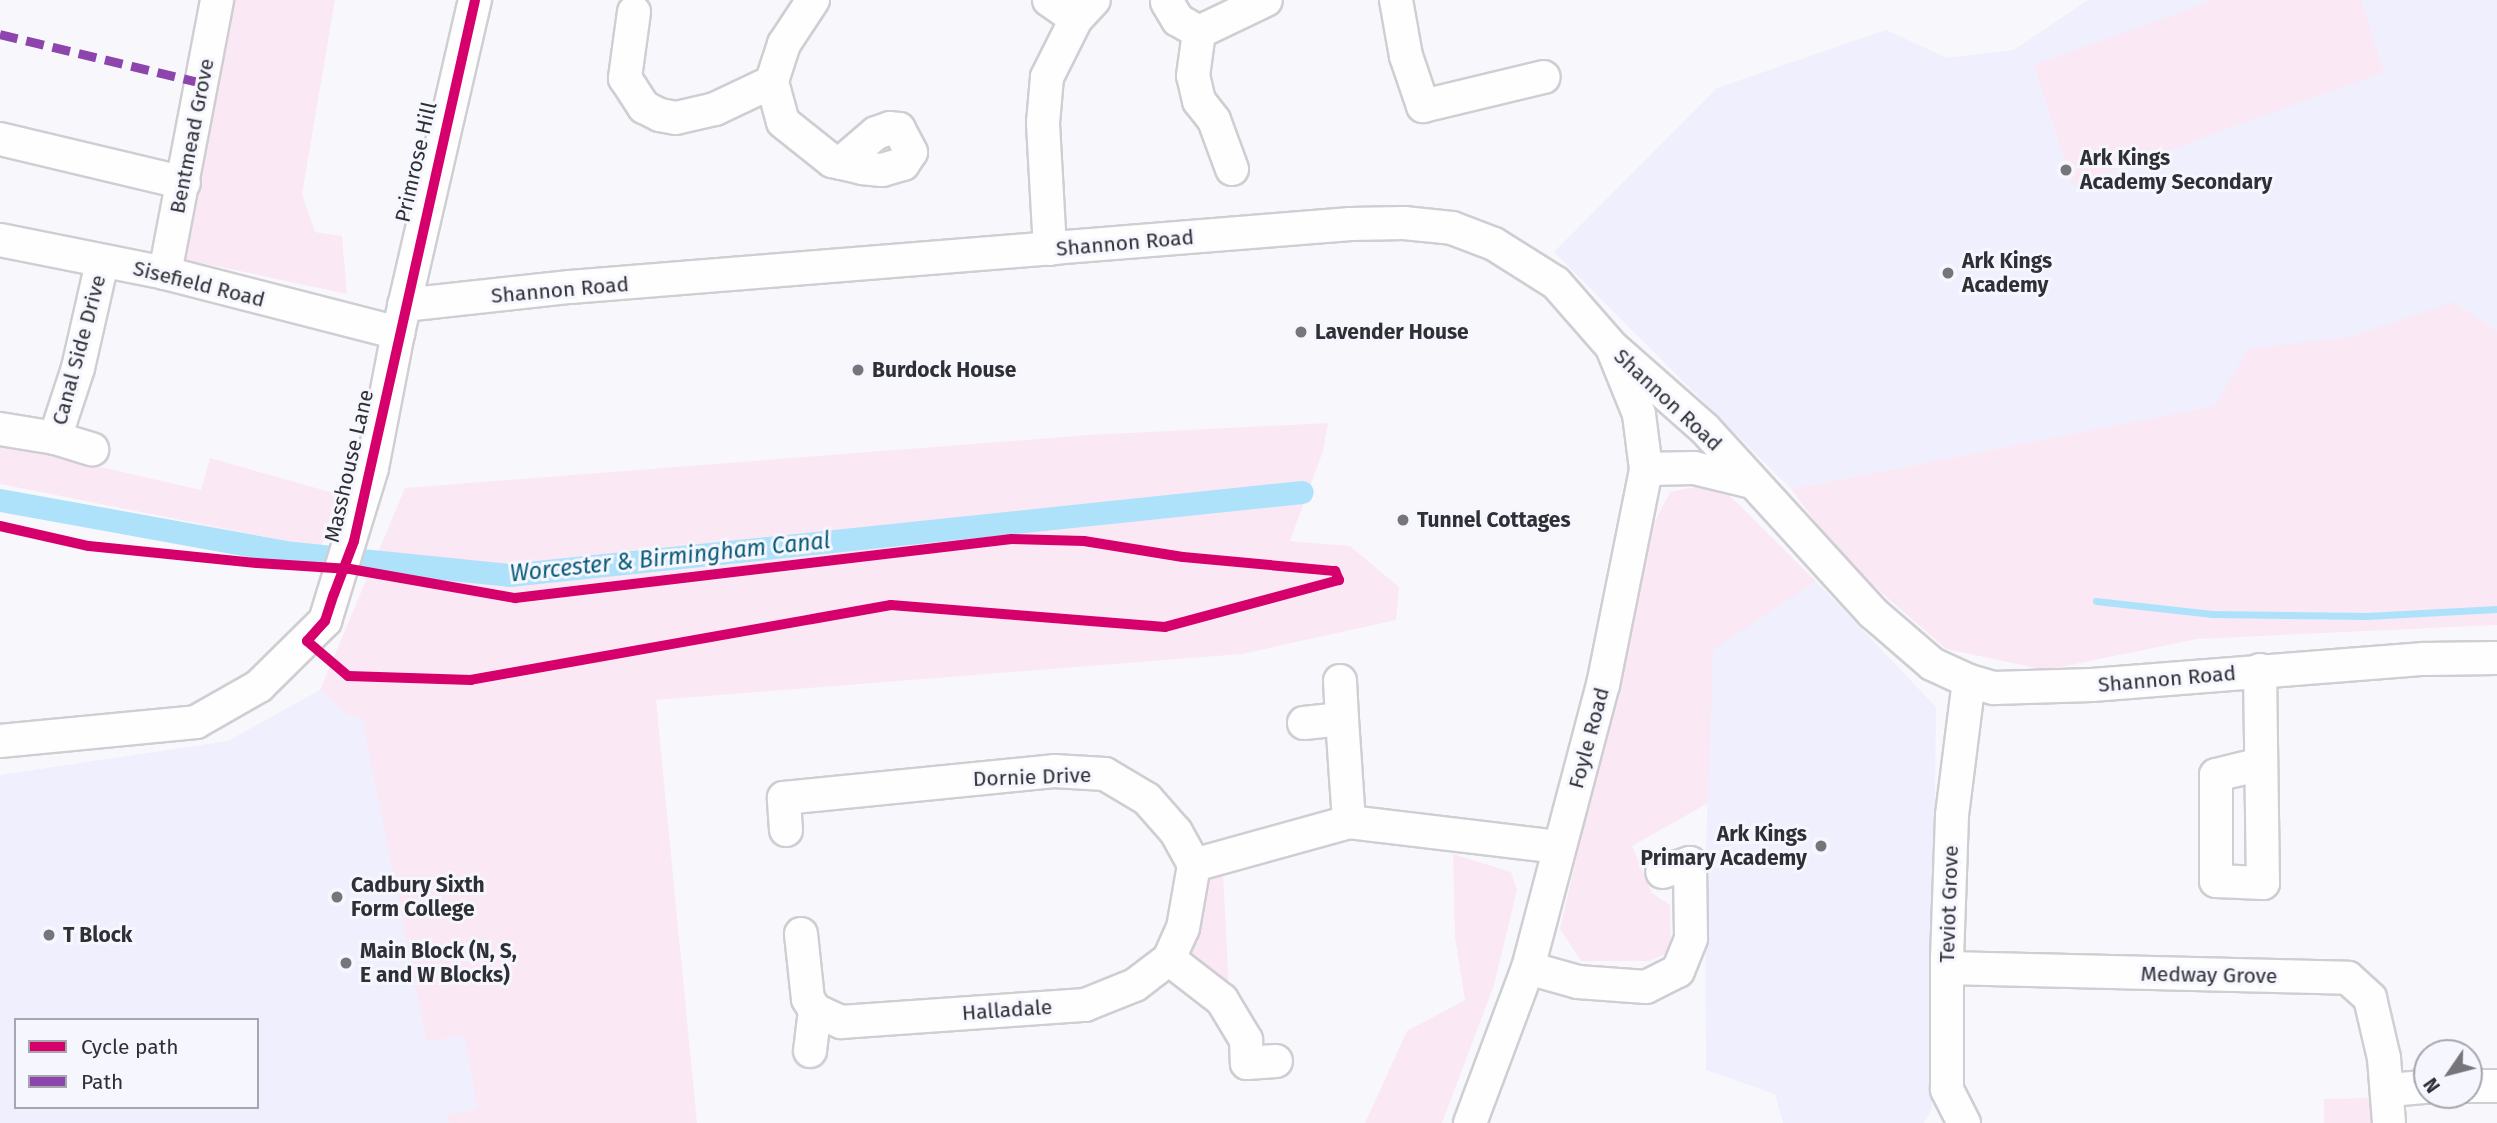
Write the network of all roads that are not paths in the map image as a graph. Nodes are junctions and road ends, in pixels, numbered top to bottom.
1 (217, 0) edge
2 (475, 0) edge
3 (813, 0) edge
4 (1049, 0) edge
5 (1266, 0) edge
6 (1396, 0) edge
7 (1167, 2) dead end
8 (1085, 10) edge
9 (634, 12) dead end
10 (1199, 32) junction
11 (1544, 77) dead end
12 (772, 82) junction
13 (0, 139) edge
14 (841, 163) dead end
15 (1232, 169) dead end
16 (184, 183) junction
17 (0, 240) edge
18 (1050, 249) junction
19 (102, 262) junction
20 (165, 273) junction
21 (401, 319) junction
22 (1612, 347) junction
23 (1678, 404) junction
24 (1639, 414) junction
25 (0, 429) edge
26 (1705, 429) junction
27 (55, 438) junction
28 (92, 449) dead end
29 (1646, 469) junction
30 (1710, 472) junction
31 (1748, 481) junction
32 (2497, 658) edge
33 (2260, 670) junction
34 (1340, 681) dead end
35 (1969, 681) junction
36 (1342, 719) junction
37 (1304, 723) dead end
38 (0, 741) edge
39 (2260, 764) dead end
40 (1349, 822) junction
41 (786, 830) dead end
42 (1560, 847) junction
43 (1194, 865) junction
44 (1662, 872) dead end
45 (801, 934) dead end
46 (1169, 960) junction
47 (1528, 968) junction
48 (1947, 968) junction
49 (814, 1010) junction
50 (810, 1051) dead end
51 (1276, 1060) dead end
52 (2413, 1088) edge
53 (2389, 1090) junction
54 (1470, 1123) edge
55 (1964, 1123) edge
56 (2389, 1123) edge

1 - 16 street, Bentmead Grove
2 - 21 street, Primrose Hill
3 - 12 street
4 - 8 street
5 - 10 street
6 - 11 street
7 - 10 street
8 - 18 street
9 - 12 street
10 - 15 street
12 - 14 street
13 - 16 street
16 - 20 street, Bentmead Grove
17 - 19 street, Sisefield Road
18 - 21 street, Shannon Road
18 - 22 street, Shannon Road
19 - 20 street, Sisefield Road
19 - 27 street, Canal Side Drive
20 - 21 street, Sisefield Road
21 - 38 street, Masshouse Lane
22 - 23 street, Shannon Road
22 - 24 street, Foyle Road
23 - 24 street
23 - 26 street, Shannon Road
24 - 29 street, Foyle Road
25 - 27 street, Canal Side Drive
26 - 30 street
26 - 31 street, Shannon Road
27 - 28 street, Canal Side Drive
29 - 30 street, Shannon Road
29 - 42 street, Foyle Road
30 - 31 street, Shannon Road
31 - 35 street, Shannon Road
32 - 33 street, Shannon Road
33 - 35 street, Shannon Road
33 - 39 street
34 - 36 street
35 - 48 street, Teviot Grove
36 - 37 street
36 - 40 street
40 - 42 street
40 - 43 street
41 - 43 street, Dornie Drive
42 - 47 street, Foyle Road
43 - 46 street
44 - 47 street
45 - 49 street
46 - 49 street, Halladale
46 - 51 street
47 - 54 street, Foyle Road
48 - 53 street, Medway Grove
48 - 55 street, Teviot Grove
49 - 50 street
52 - 53 street
53 - 56 street, Medway Grove

